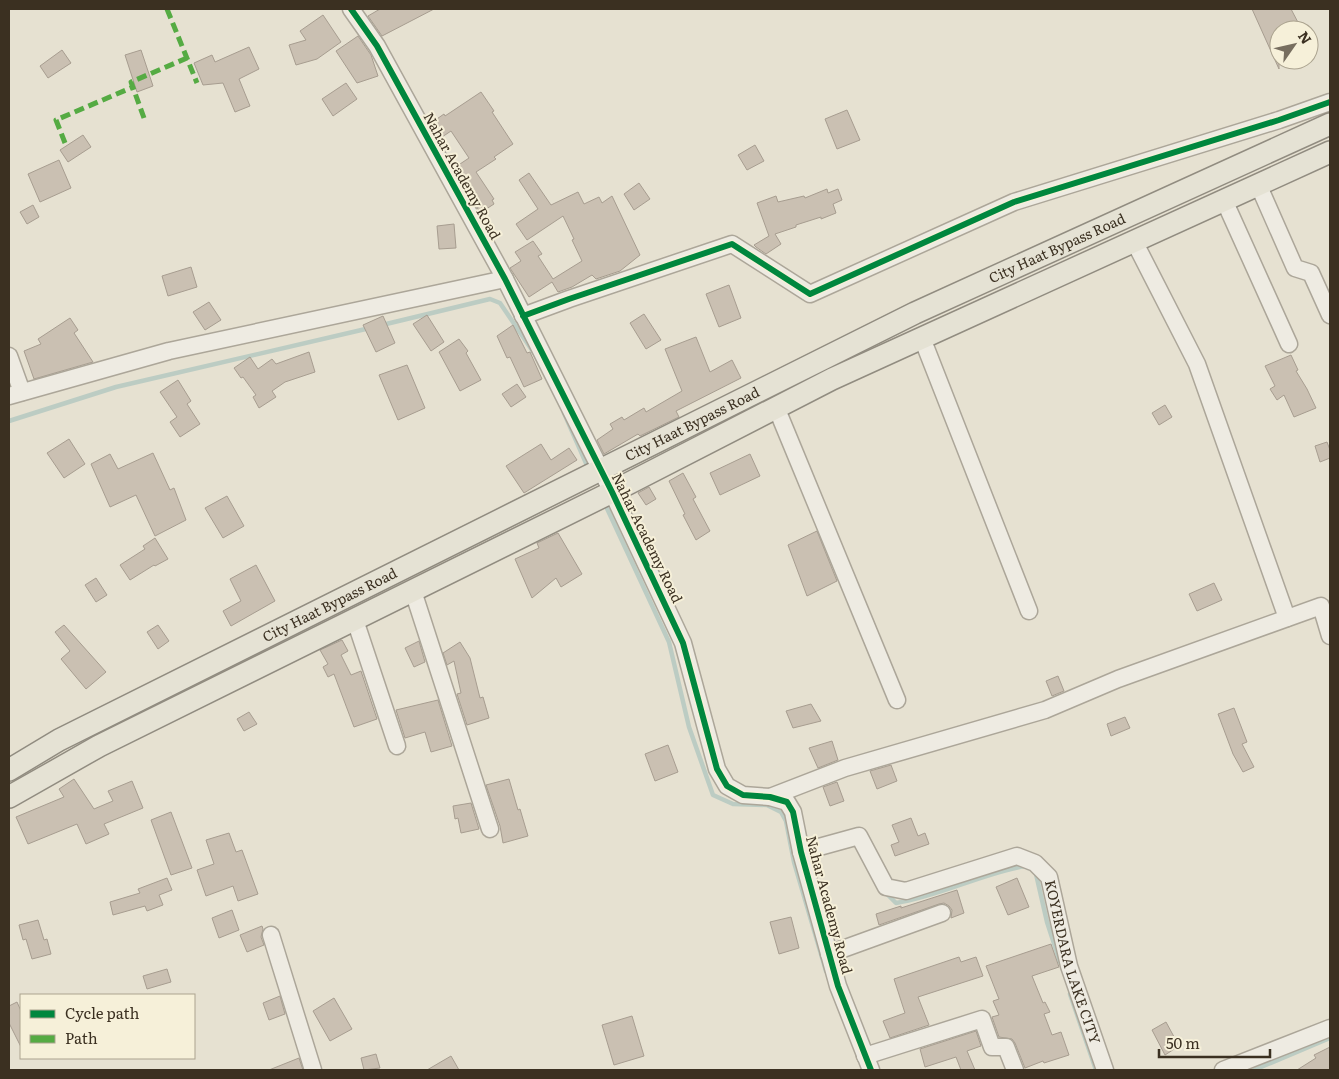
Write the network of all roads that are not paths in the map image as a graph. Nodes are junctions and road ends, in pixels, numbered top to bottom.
1 (350, 9) edge
2 (1330, 102) edge
3 (1330, 124) edge
4 (1330, 152) edge
5 (1258, 184) junction
6 (1224, 200) junction
7 (1134, 241) junction
8 (505, 279) junction
9 (1330, 315) edge
10 (523, 316) junction
11 (922, 338) junction
12 (1289, 344) dead end
13 (9, 356) edge
14 (15, 394) edge
15 (776, 407) junction
16 (601, 471) junction
17 (612, 492) junction
18 (413, 591) junction
19 (1029, 611) dead end
20 (1287, 618) junction
21 (355, 620) junction
22 (1330, 636) edge
23 (897, 700) dead end
24 (397, 746) dead end
25 (9, 770) edge
26 (9, 797) edge
27 (770, 797) junction
28 (490, 829) dead end
29 (801, 852) junction
30 (942, 913) dead end
31 (271, 935) dead end
32 (829, 954) junction
33 (1330, 1028) edge
34 (868, 1063) edge
35 (313, 1070) edge
36 (1015, 1070) edge
37 (1105, 1070) edge
38 (1223, 1070) edge

1 - 8 street, Nahar Academy Road
2 - 10 street
3 - 16 main road, City Haat Bypass Road
4 - 5 main road, City Haat Bypass Road
5 - 6 main road, City Haat Bypass Road
5 - 9 street
6 - 7 main road, City Haat Bypass Road
6 - 12 street
7 - 11 main road, City Haat Bypass Road
7 - 20 street
8 - 10 street, Nahar Academy Road
8 - 14 street
10 - 16 street, Nahar Academy Road
11 - 15 main road, City Haat Bypass Road
11 - 19 street
13 - 14 street
15 - 17 main road, City Haat Bypass Road
15 - 23 street
16 - 17 street, Nahar Academy Road
16 - 25 main road, City Haat Bypass Road
17 - 18 main road, City Haat Bypass Road
17 - 27 street, Nahar Academy Road
18 - 21 main road, City Haat Bypass Road
18 - 28 street
20 - 22 street
20 - 27 street
21 - 24 street
21 - 26 main road, City Haat Bypass Road
27 - 29 street, Nahar Academy Road
29 - 32 street, Nahar Academy Road
29 - 37 street, KOYERDARA LAKE CITY
30 - 32 street
31 - 35 street
32 - 34 street, Nahar Academy Road
33 - 38 street
34 - 36 street

